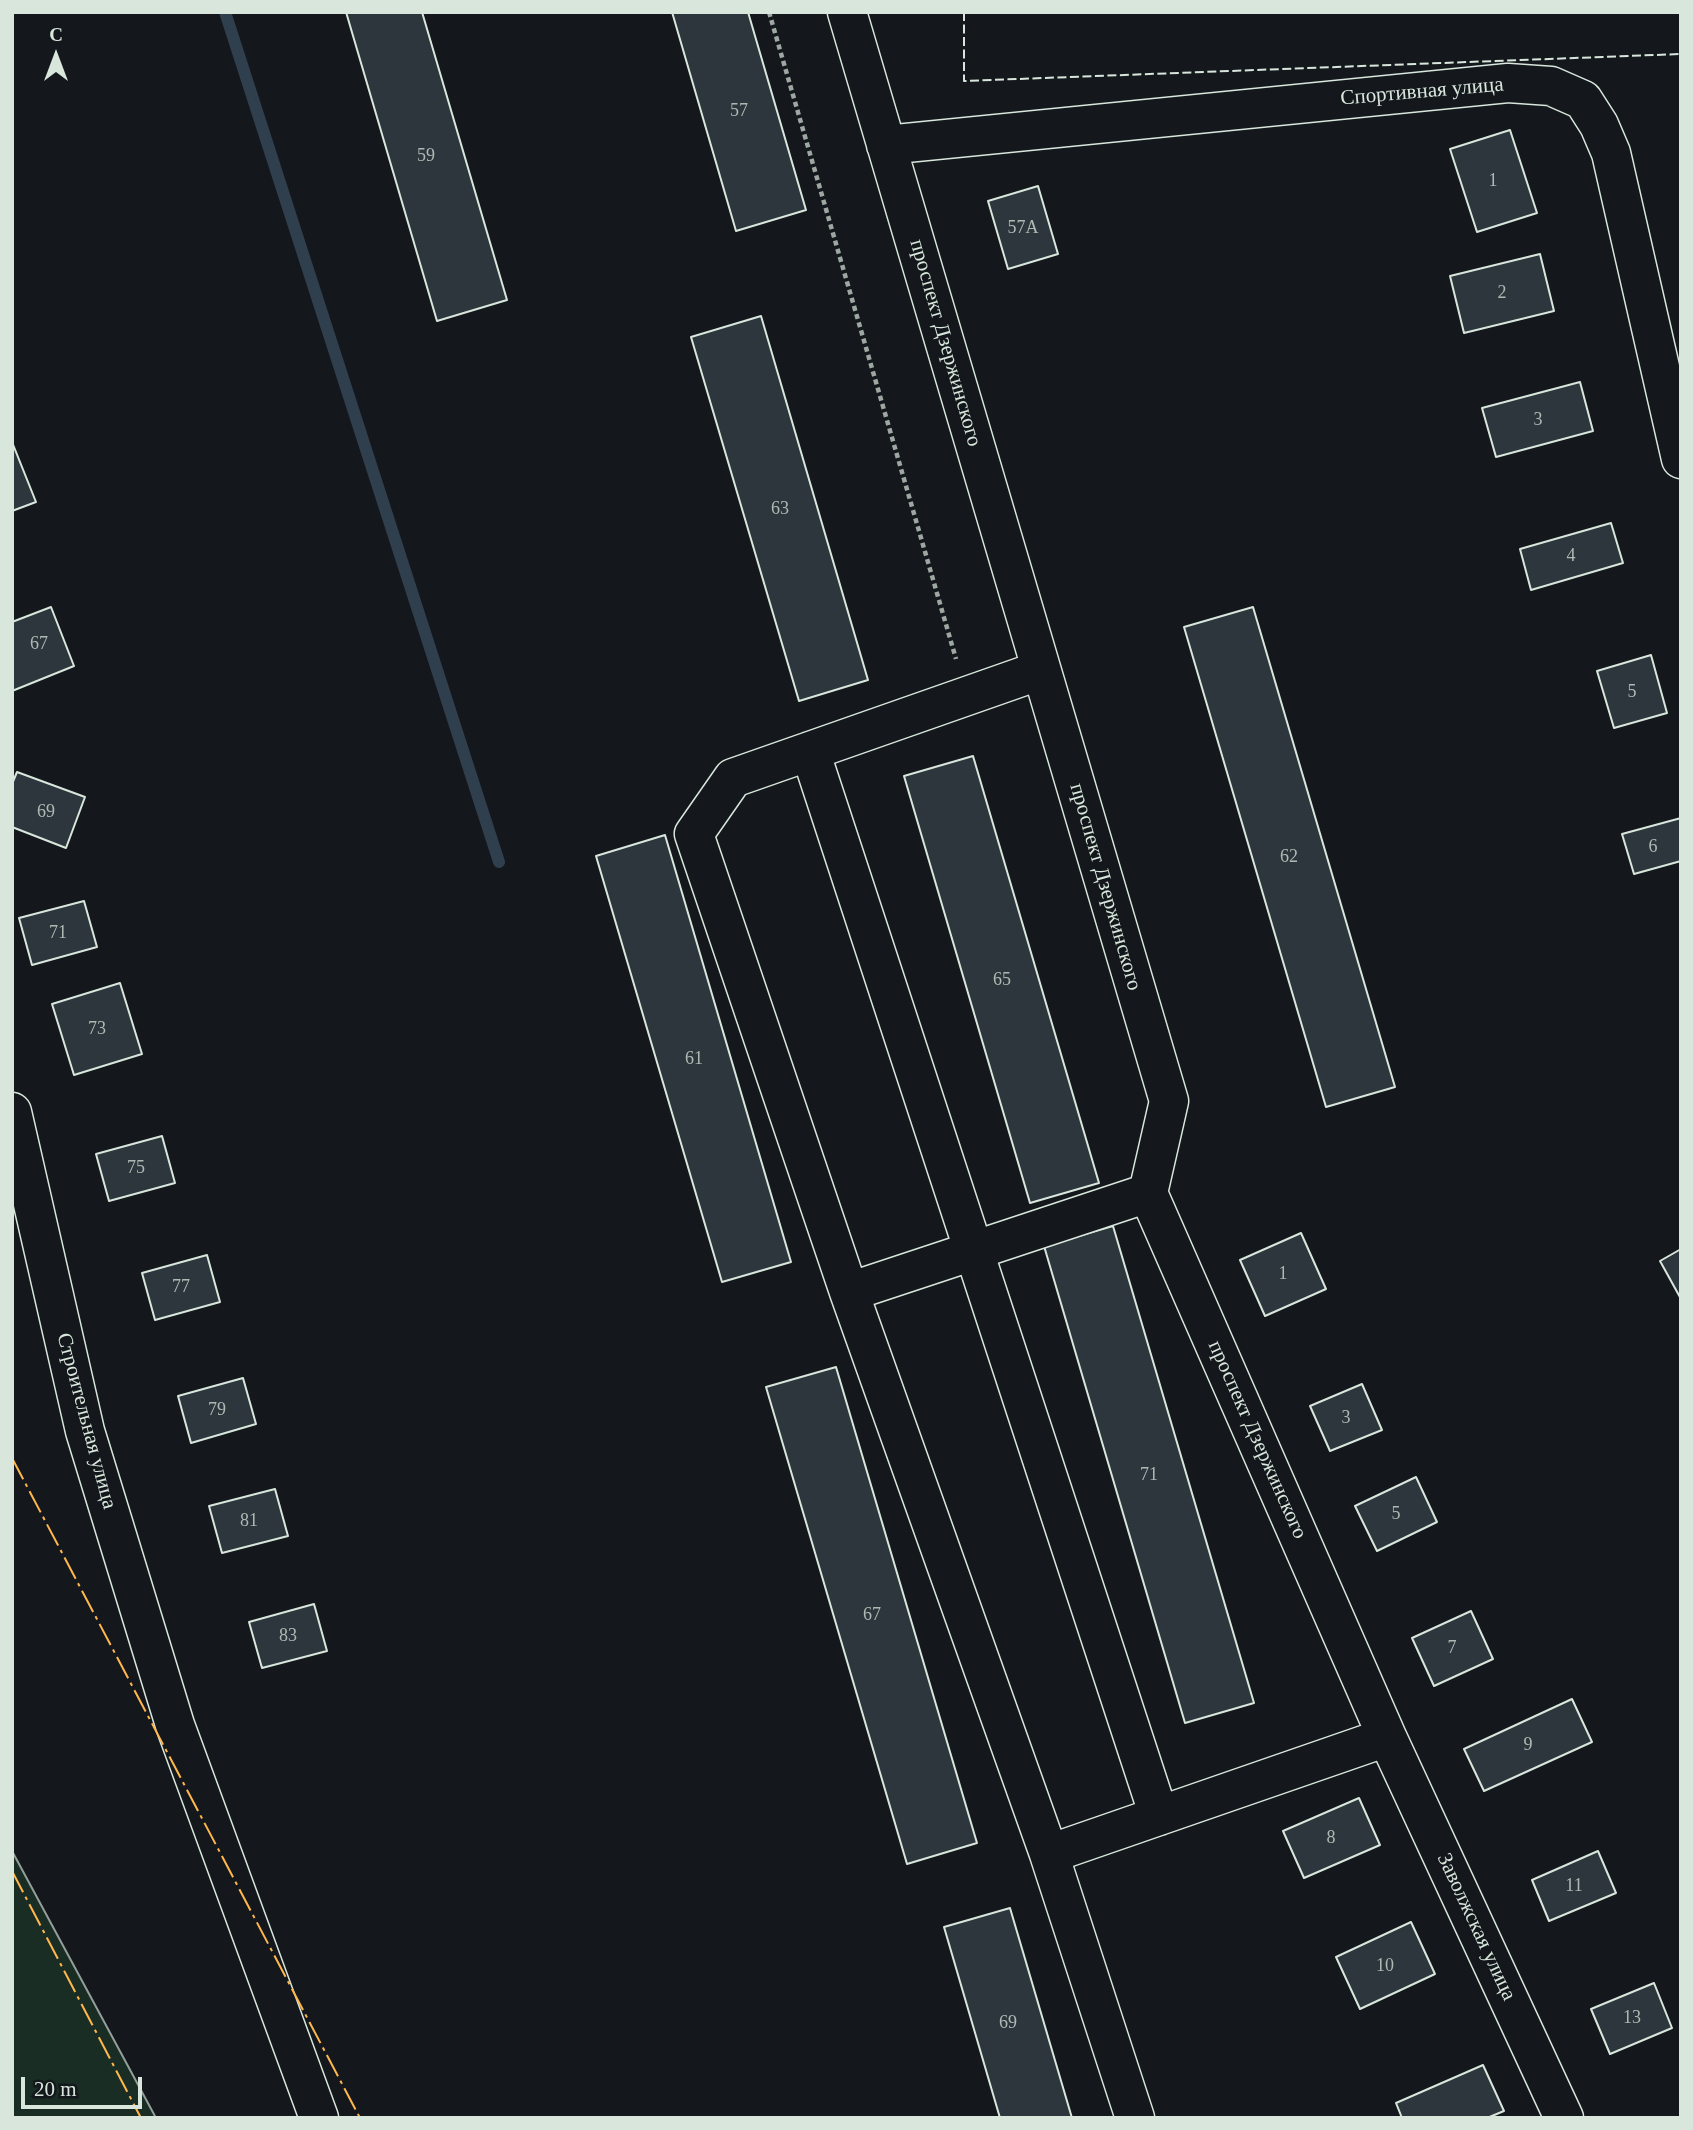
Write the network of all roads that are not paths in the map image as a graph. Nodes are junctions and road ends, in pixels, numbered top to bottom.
1 (847, 12) edge
2 (886, 145) junction
3 (1681, 459) edge
4 (1041, 670) junction
5 (810, 751) junction
6 (12, 1112) edge
7 (1148, 1193) junction
8 (974, 1251) junction
9 (849, 1292) junction
10 (1387, 1737) junction
11 (1159, 1816) junction
12 (1049, 1854) junction
13 (319, 2118) edge
14 (1135, 2118) edge
15 (1564, 2118) edge

1 - 2 street, проспект Дзержинского
2 - 3 street, Спортивная улица
2 - 4 street, проспект Дзержинского
4 - 5 street
4 - 7 street, проспект Дзержинского
5 - 8 street
5 - 9 street
6 - 13 street, Строительная улица
7 - 8 street
7 - 10 street, проспект Дзержинского
8 - 9 street
8 - 11 street
9 - 12 street
10 - 11 street
10 - 15 street, Заволжская улица
11 - 12 street
12 - 14 street

